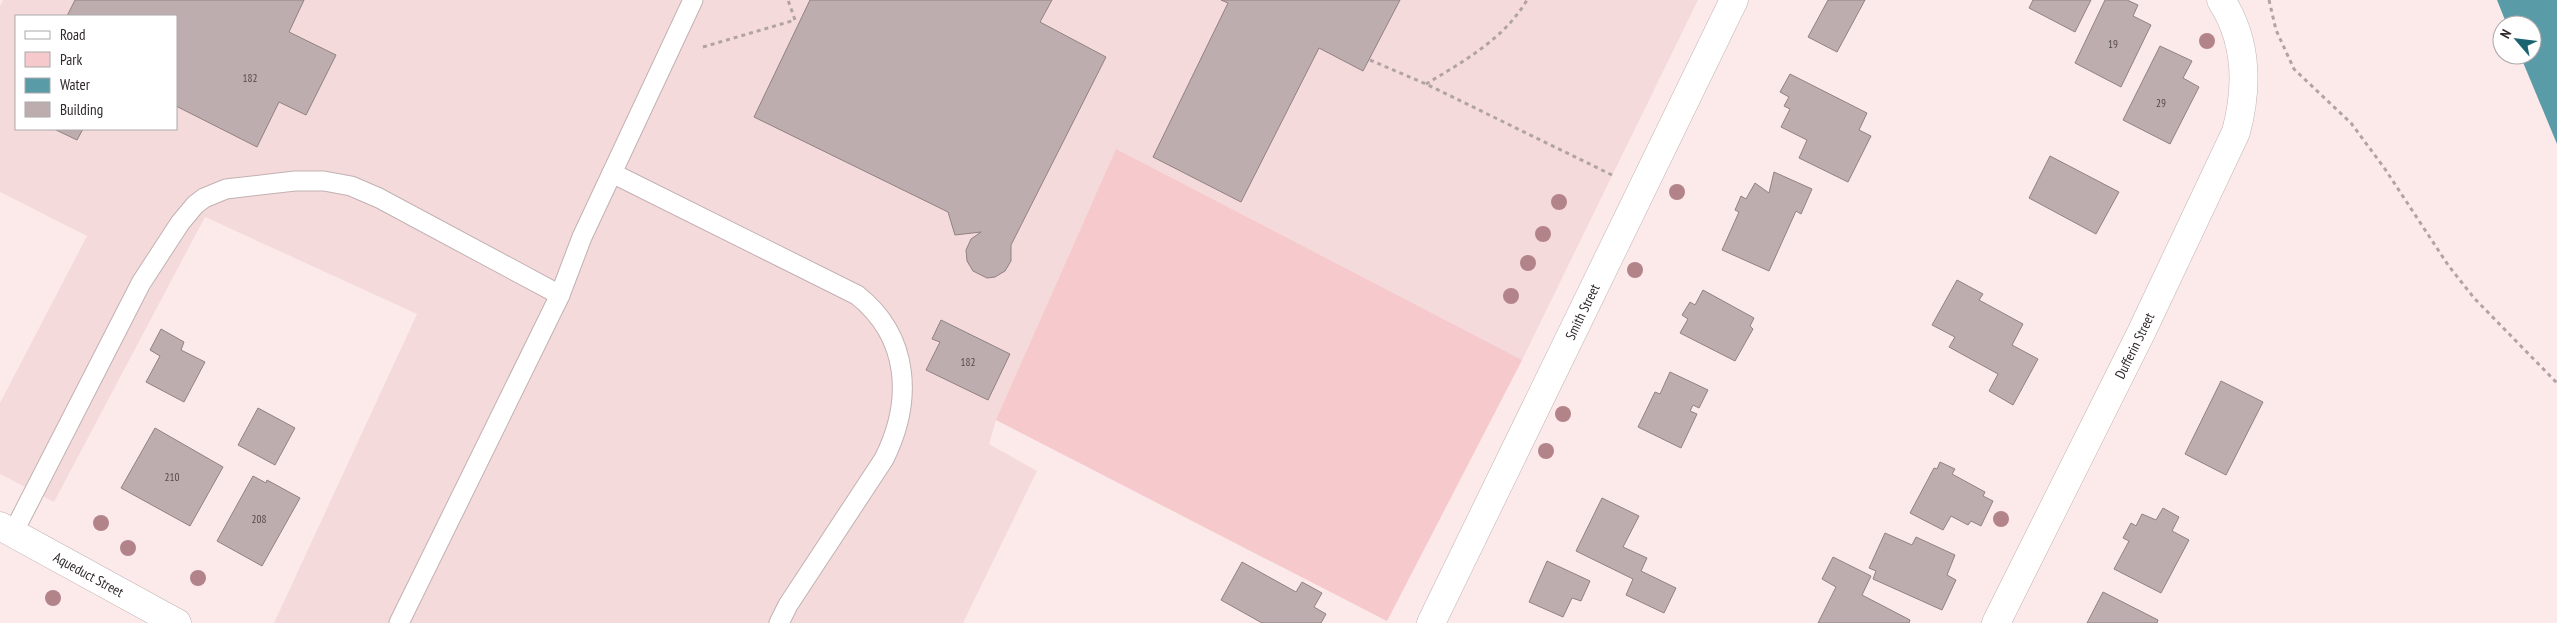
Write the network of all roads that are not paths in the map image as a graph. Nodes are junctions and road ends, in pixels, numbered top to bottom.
1 (693, 0) edge
2 (1734, 0) edge
3 (2221, 0) edge
4 (612, 173) junction
5 (560, 295) junction
6 (7, 529) edge
7 (177, 623) edge
8 (399, 623) edge
9 (779, 623) edge
10 (1431, 623) edge
11 (1996, 623) edge

1 - 4 lane
2 - 10 street, Smith Street
3 - 11 street, Dufferin Street
4 - 5 lane
4 - 9 lane
5 - 6 lane
5 - 8 lane
6 - 7 street, Aqueduct Street

